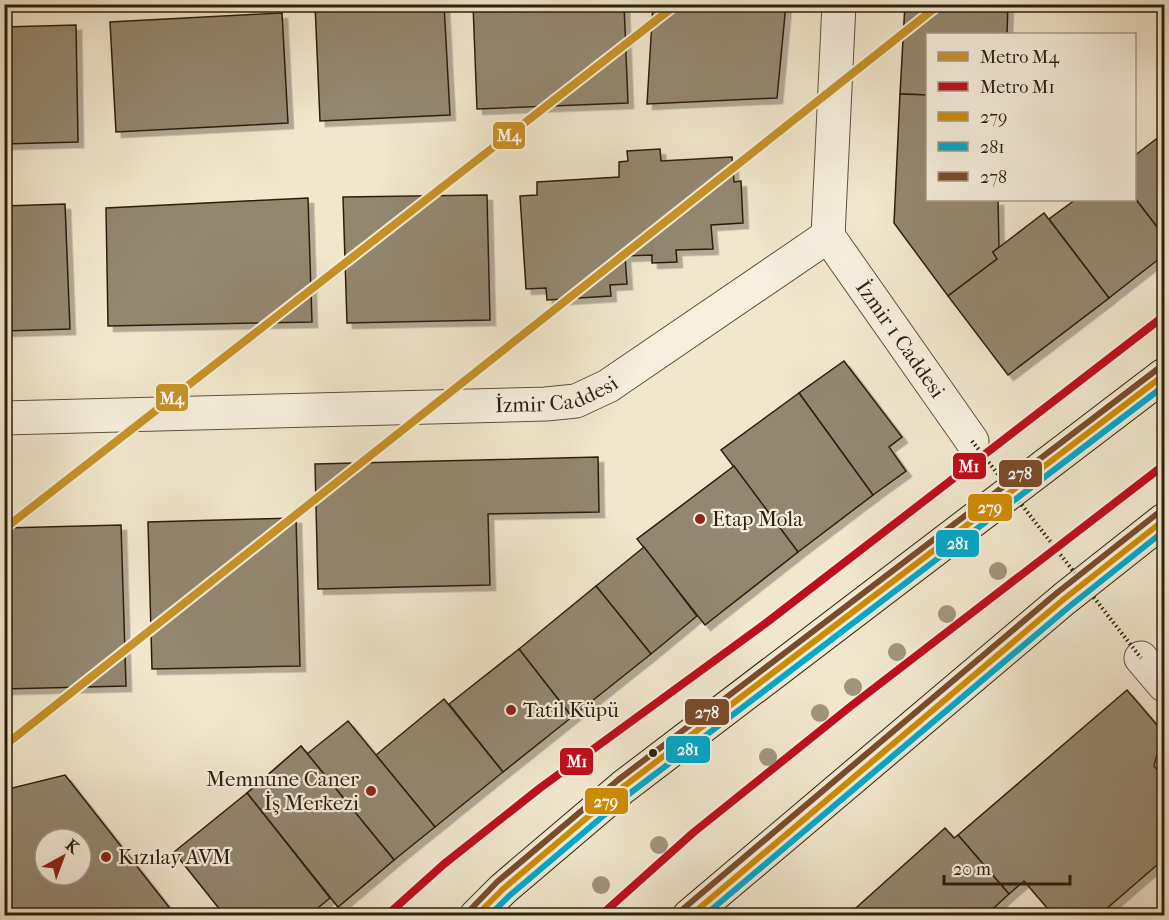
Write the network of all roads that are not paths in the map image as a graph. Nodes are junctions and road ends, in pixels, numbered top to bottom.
1 (839, 4) edge
2 (828, 237) junction
3 (1164, 375) edge
4 (4, 418) edge
5 (972, 441) road end
6 (1164, 520) edge
7 (1141, 658) road end
8 (1164, 685) edge
9 (476, 915) edge
10 (689, 915) edge

1 - 2 street
2 - 4 street, İzmir Caddesi
2 - 5 street, İzmir 1 Caddesi
3 - 9 main road
6 - 10 main road
7 - 8 street

